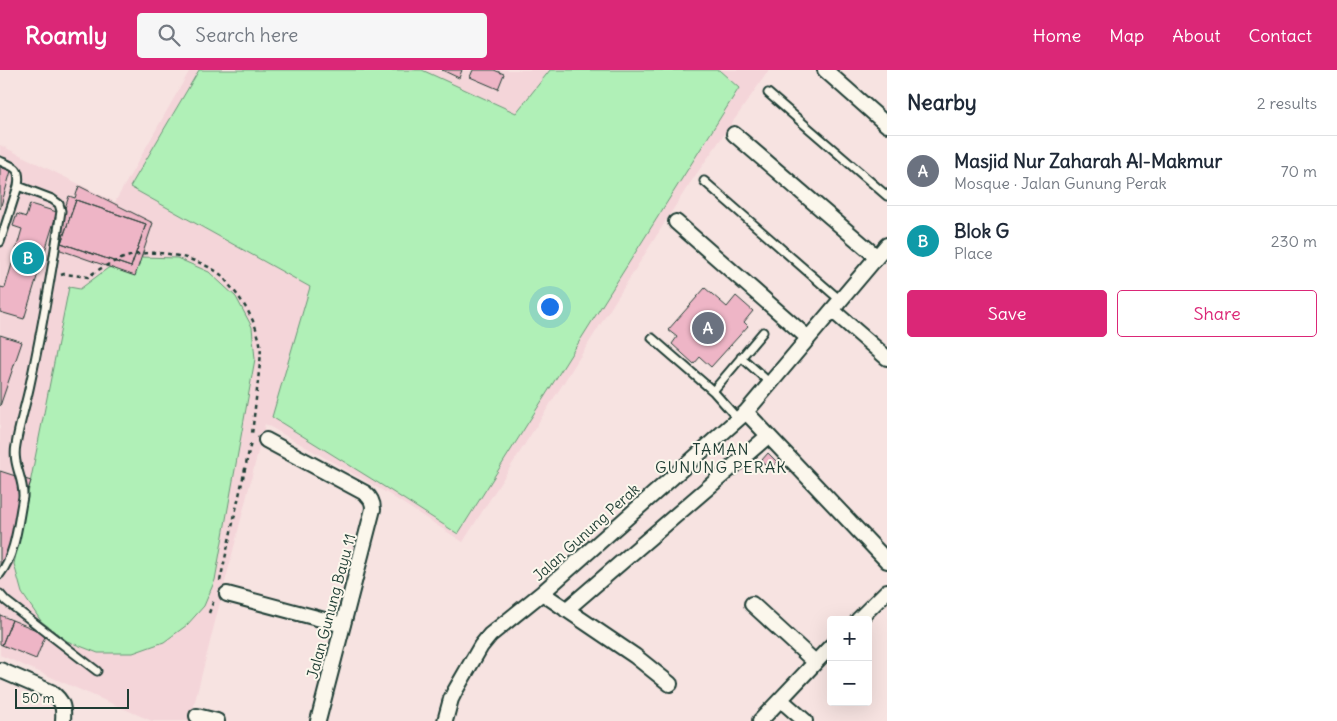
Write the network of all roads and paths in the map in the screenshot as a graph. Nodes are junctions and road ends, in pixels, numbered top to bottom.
1 (824, 70) edge
2 (768, 94) dead end
3 (887, 125) edge
4 (734, 134) dead end
5 (0, 161) edge
6 (704, 181) dead end
7 (18, 186) junction
8 (887, 196) edge
9 (676, 222) dead end
10 (0, 242) edge
11 (887, 246) edge
12 (877, 257) junction
13 (50, 279) junction
14 (836, 305) junction
15 (763, 332) dead end
16 (652, 338) dead end
17 (808, 338) junction
18 (741, 358) junction
19 (887, 358) edge
20 (770, 382) junction
21 (713, 391) junction
22 (742, 415) junction
23 (768, 436) junction
24 (266, 440) dead end
25 (887, 561) edge
26 (0, 574) edge
27 (887, 591) edge
28 (221, 592) junction
29 (542, 593) junction
30 (0, 594) edge
31 (752, 604) dead end
32 (566, 610) junction
33 (209, 613) dead end
34 (862, 616) edge
35 (343, 625) junction
36 (827, 650) edge
37 (815, 662) junction
38 (0, 670) edge
39 (97, 671) dead end
40 (670, 684) dead end
41 (781, 700) junction
42 (197, 716) dead end
43 (63, 721) edge
44 (217, 721) edge
45 (318, 721) edge
46 (445, 721) edge
47 (760, 721) edge
48 (805, 721) edge

1 - 3 street
2 - 8 lane
4 - 12 street
5 - 7 lane
6 - 14 lane
7 - 10 lane
7 - 13 lane
9 - 17 street
11 - 12 street, Jalan Gunung Perak
12 - 14 street, Jalan Gunung Perak
13 - 26 lane
13 - 28 path
14 - 17 street, Jalan Gunung Perak
14 - 19 street
15 - 18 lane
16 - 21 lane
17 - 20 street, Jalan Gunung Perak
18 - 20 lane
18 - 21 lane
20 - 22 street, Jalan Gunung Perak
21 - 22 lane
22 - 23 street
22 - 29 street, Jalan Gunung Perak
23 - 25 street
23 - 32 street
24 - 35 street, Jalan Gunung Bayu 11
27 - 34 street
28 - 33 path
28 - 35 street
29 - 32 street
29 - 46 street, Jalan Gunung Perak
30 - 39 lane
31 - 37 street
32 - 40 street
35 - 45 street, Jalan Gunung Bayu 11
36 - 37 street
37 - 41 street
38 - 43 street
41 - 47 street
41 - 48 street
42 - 44 street

